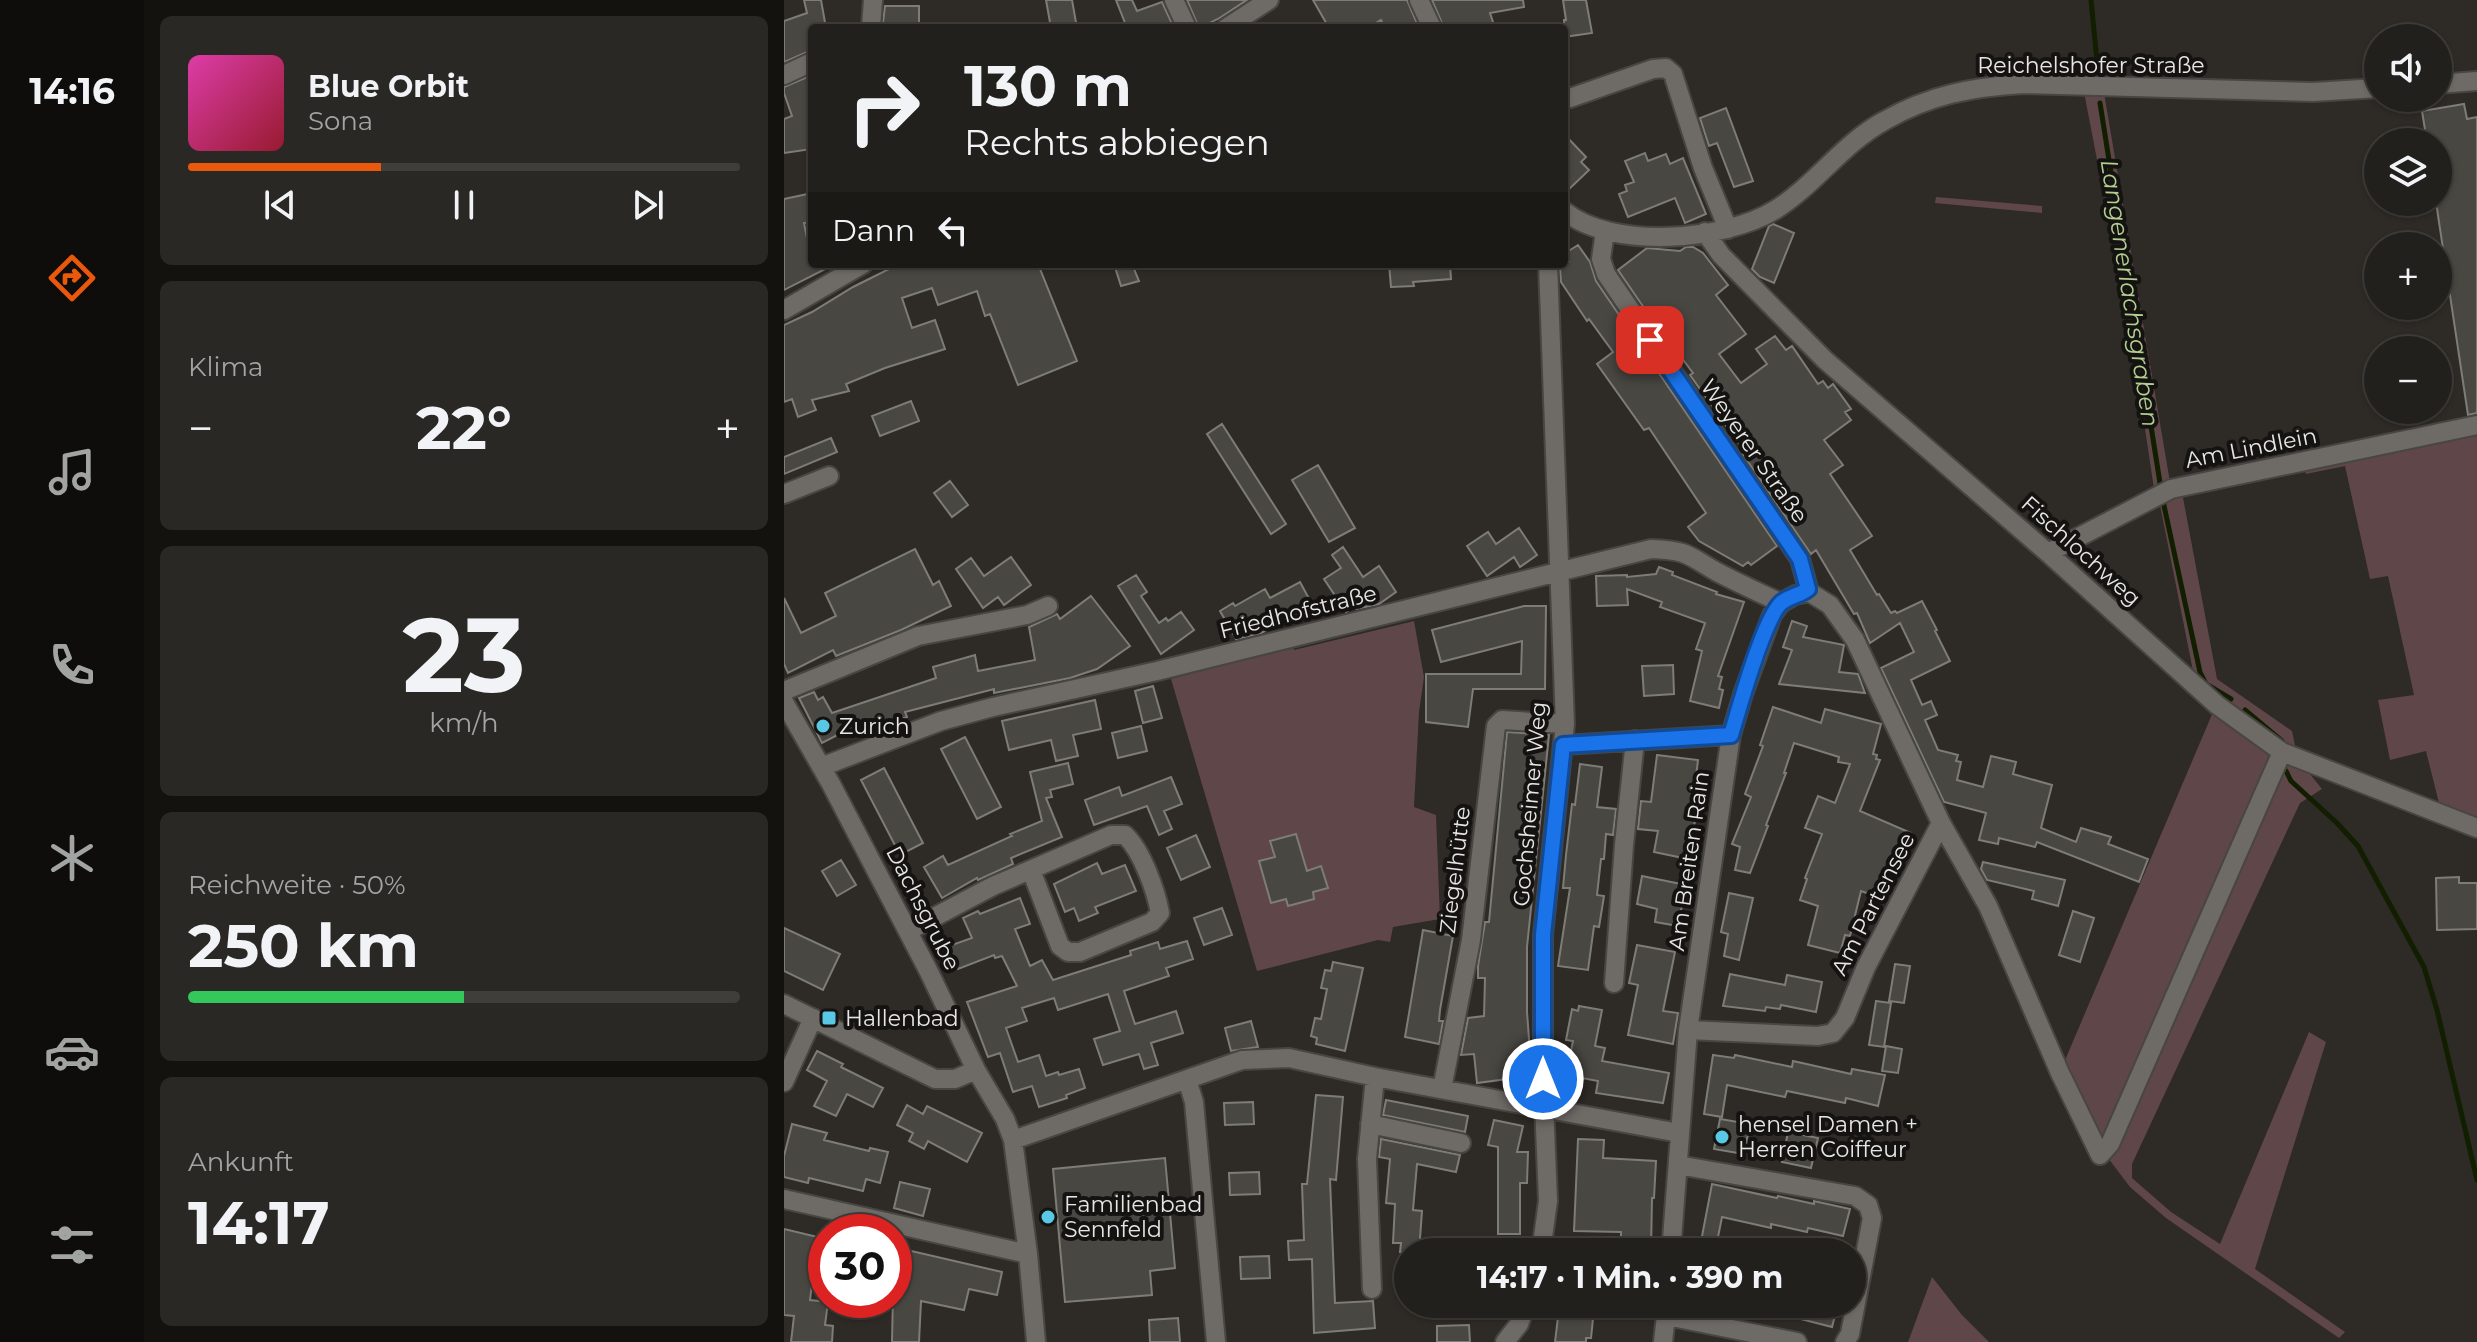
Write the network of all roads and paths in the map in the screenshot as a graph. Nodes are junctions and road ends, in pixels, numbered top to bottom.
1 (873, 0) edge
2 (1174, 0) edge
3 (1269, 0) edge
4 (1419, 0) edge
5 (871, 24) edge
6 (1185, 24) edge
7 (1232, 24) edge
8 (1430, 24) edge
9 (808, 64) edge
10 (784, 75) edge
11 (2477, 81) edge
12 (2452, 83) edge
13 (2364, 89) edge
14 (1570, 98) dead end
15 (1568, 214) edge
16 (1728, 229) junction
17 (1605, 231) junction
18 (1705, 232) junction
19 (856, 268) edge
20 (1548, 268) edge
21 (784, 310) edge
22 (2477, 425) edge
23 (829, 476) dead end
24 (784, 494) edge
25 (2048, 553) junction
26 (1559, 570) junction
27 (1809, 592) junction
28 (1781, 603) junction
29 (1048, 606) dead end
30 (784, 691) edge
31 (784, 702) edge
32 (1565, 724) junction
33 (1731, 735) junction
34 (1635, 740) junction
35 (1563, 745) junction
36 (2282, 752) junction
37 (821, 767) junction
38 (1941, 823) junction
39 (2477, 828) edge
40 (1031, 870) junction
41 (908, 931) junction
42 (1614, 983) dead end
43 (784, 1004) edge
44 (813, 1018) junction
45 (1688, 1030) junction
46 (976, 1070) junction
47 (1375, 1077) junction
48 (1187, 1079) junction
49 (784, 1082) edge
50 (1442, 1089) junction
51 (1544, 1109) junction
52 (1370, 1124) junction
53 (1679, 1133) junction
54 (1013, 1140) junction
55 (1461, 1143) dead end
56 (1678, 1165) junction
57 (784, 1199) edge
58 (1543, 1238) edge
59 (1672, 1238) edge
60 (1028, 1254) junction
61 (1372, 1289) dead end
62 (1521, 1318) edge
63 (1666, 1318) edge
64 (1700, 1318) edge
65 (1036, 1342) edge
66 (1216, 1342) edge
67 (1505, 1342) edge
68 (1663, 1342) edge
69 (1797, 1342) edge
70 (1845, 1342) edge

1 - 5 street
2 - 6 street
3 - 7 street
4 - 8 street
9 - 10 street
11 - 12 street
13 - 16 street, Reichelshofer Straße
14 - 16 street
15 - 17 street, Reichelshofer Straße
16 - 18 street, Reichelshofer Straße
17 - 18 street, Reichelshofer Straße
17 - 27 street, Weyerer Straße
18 - 25 street, Fischlochweg
19 - 21 street
20 - 26 street, Gochsheimer Weg
22 - 25 street, Am Lindlein
23 - 24 street
25 - 36 street, Fischlochweg
26 - 28 street, Friedhofstraße
26 - 32 street, Gochsheimer Weg
26 - 37 street, Friedhofstraße
27 - 28 street
27 - 38 street, Weyerer Straße
28 - 33 street, Am Breiten Rain
29 - 30 street
31 - 37 street, Dachsgrube
32 - 35 street, Gochsheimer Weg
32 - 50 street, Ziegelhütte
33 - 34 street
33 - 45 street, Am Breiten Rain
34 - 35 street
34 - 42 street
35 - 51 street, Gochsheimer Weg
36 - 38 street, Am Partensee
36 - 39 street, Fischlochweg
37 - 41 street, Dachsgrube
38 - 45 street, Am Partensee
40 - 40 street
40 - 41 street
41 - 46 street, Dachsgrube
43 - 44 street
44 - 46 street
44 - 49 street
45 - 53 street, Am Breiten Rain
46 - 54 street, Dachsgrube
47 - 48 street
47 - 50 street
47 - 52 street
48 - 54 street
48 - 66 street
50 - 51 street
51 - 53 street
51 - 58 street, Gochsheimer Weg
52 - 55 street
52 - 61 street
53 - 56 street, Am Breiten Rain
54 - 60 street, Dachsgrube
56 - 59 street, Am Breiten Rain
56 - 70 street
57 - 60 street
60 - 65 street, Dachsgrube
62 - 67 street
63 - 68 street
64 - 69 street

